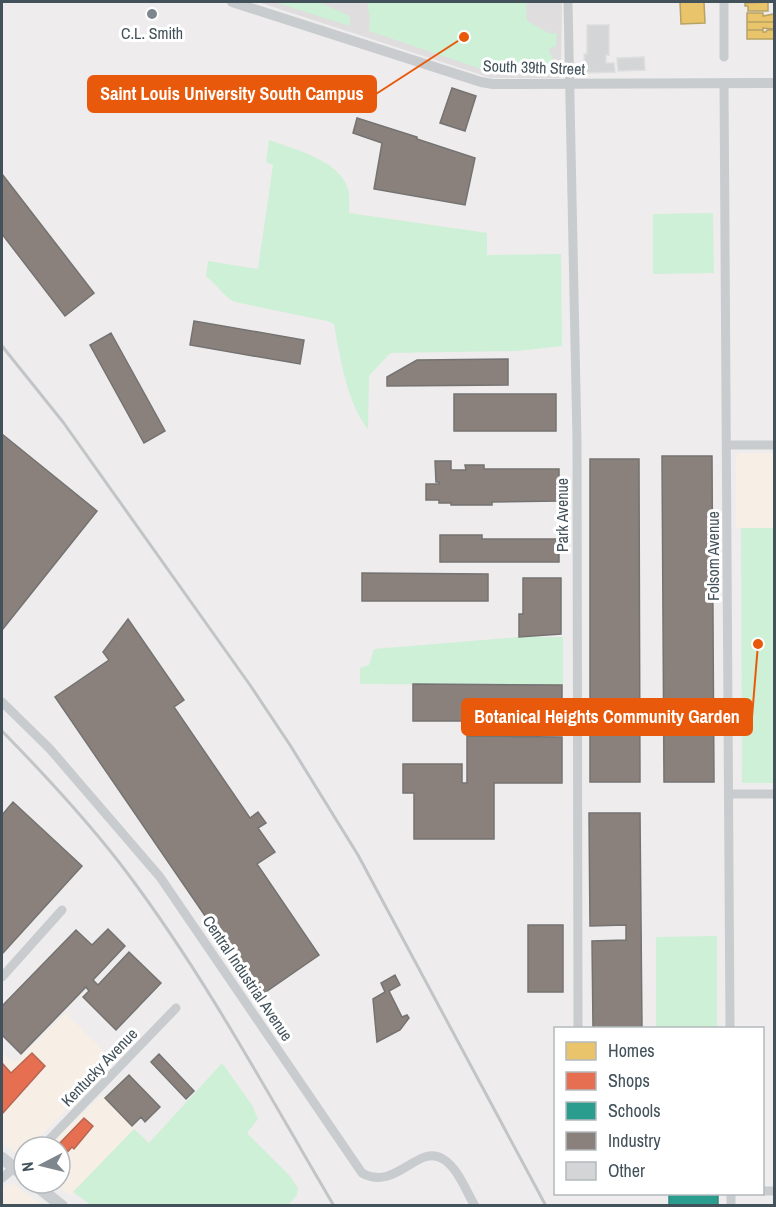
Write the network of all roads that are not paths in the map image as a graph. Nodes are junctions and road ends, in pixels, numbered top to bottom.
1 (232, 2) edge
2 (568, 2) edge
3 (724, 2) edge
4 (724, 57) dead end
5 (774, 82) edge
6 (724, 83) junction
7 (571, 85) junction
8 (728, 445) junction
9 (774, 446) edge
10 (2, 702) edge
11 (729, 794) junction
12 (774, 794) edge
13 (62, 910) dead end
14 (2, 977) edge
15 (176, 1008) dead end
16 (578, 1027) edge
17 (730, 1027) edge
18 (54, 1135) edge
19 (48, 1195) edge
20 (62, 1206) edge
21 (475, 1206) edge

1 - 7 street, South 39th Street
2 - 7 street, Park Avenue
3 - 4 street
5 - 6 street, South 39th Street
6 - 7 street, South 39th Street
6 - 8 street, Folsom Avenue
7 - 16 street, Park Avenue
8 - 9 street
8 - 11 street, Folsom Avenue
10 - 21 street, Central Industrial Avenue
11 - 12 street
11 - 17 street, Folsom Avenue
13 - 14 street
15 - 18 street, Kentucky Avenue
19 - 20 main road

